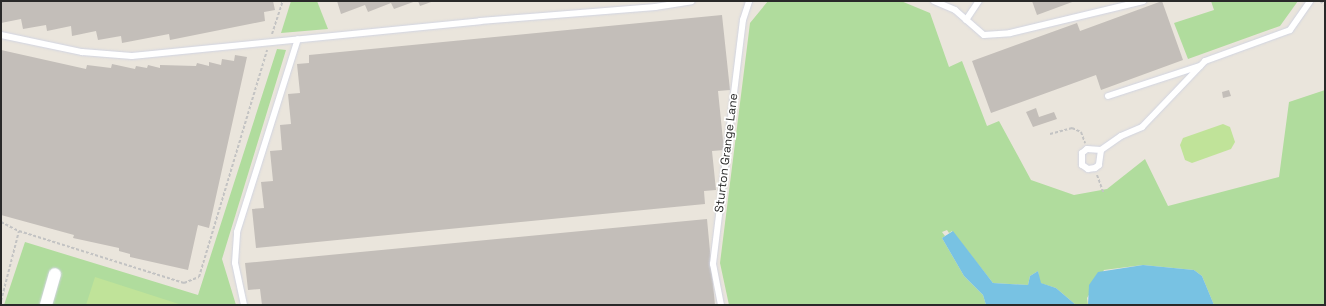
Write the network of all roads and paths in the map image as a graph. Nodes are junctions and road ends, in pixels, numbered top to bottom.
1 (283, 1) edge
2 (692, 1) edge
3 (749, 1) edge
4 (934, 1) edge
5 (979, 1) edge
6 (1143, 1) edge
7 (1310, 1) edge
8 (1320, 1) edge
9 (1325, 5) edge
10 (966, 20) junction
11 (1, 35) edge
12 (298, 39) junction
13 (270, 42) junction
14 (1200, 66) junction
15 (1108, 96) dead end
16 (1050, 134) dead end
17 (1087, 149) junction
18 (1101, 150) junction
19 (1095, 168) junction
20 (1104, 194) dead end
21 (1, 222) edge
22 (19, 231) junction
23 (55, 274) dead end
24 (1, 302) edge
25 (46, 305) edge
26 (244, 305) edge
27 (721, 305) edge

1 - 13 path
2 - 12 lane
3 - 27 lane, Sturton Grange Lane
4 - 10 lane
5 - 10 lane
6 - 10 lane
7 - 14 lane
8 - 9 path
11 - 13 lane
12 - 13 lane
12 - 26 lane
13 - 22 path
14 - 15 lane
14 - 18 lane
16 - 17 path
17 - 18 lane
17 - 19 lane
18 - 19 lane
19 - 20 path
21 - 22 path
22 - 24 path
23 - 25 street

